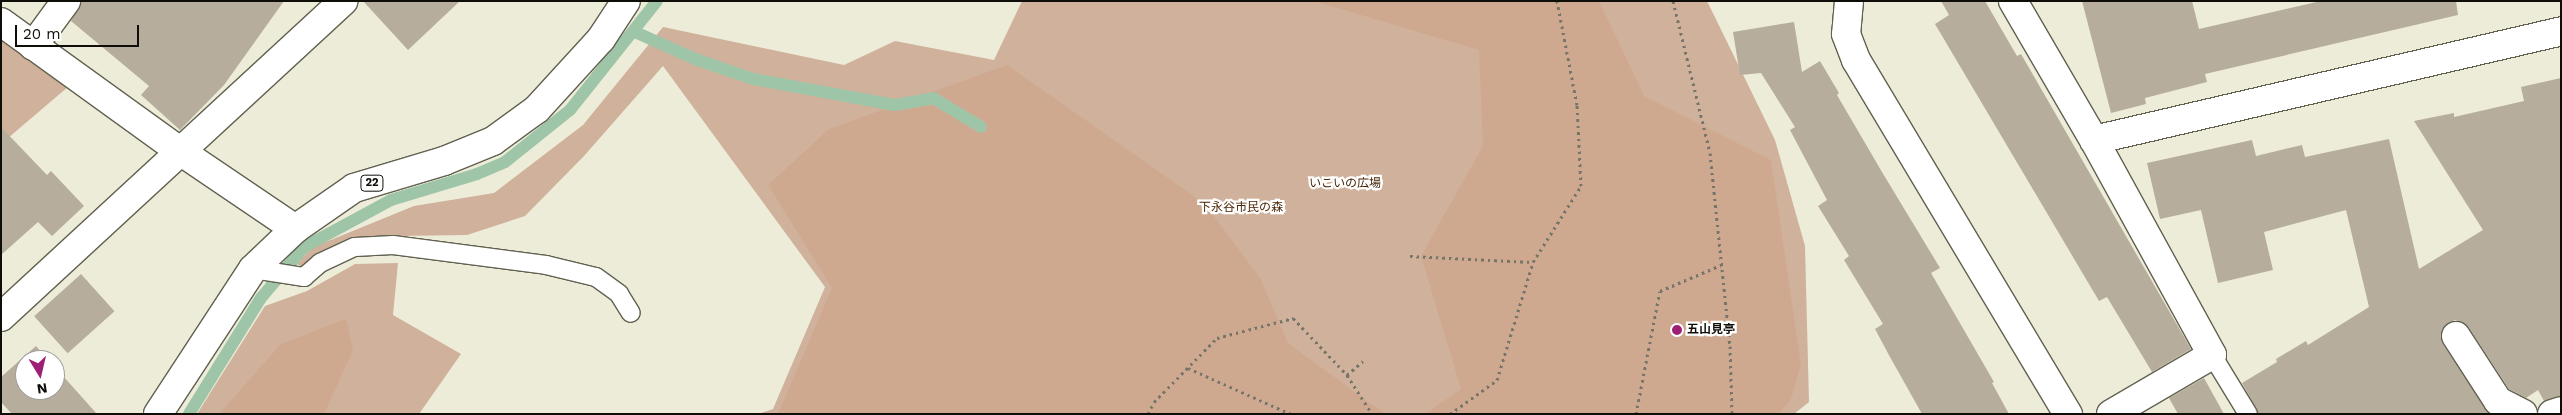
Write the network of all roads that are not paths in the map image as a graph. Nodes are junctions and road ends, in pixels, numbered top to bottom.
1 (66, 1) edge
2 (344, 1) edge
3 (626, 1) edge
4 (1849, 1) edge
5 (2013, 1) edge
6 (1, 22) edge
7 (2561, 31) edge
8 (33, 46) junction
9 (2094, 140) junction
10 (180, 152) junction
11 (294, 229) junction
12 (262, 271) junction
13 (631, 313) dead end
14 (1, 317) edge
15 (2456, 336) dead end
16 (2212, 355) junction
17 (2561, 410) edge
18 (158, 414) edge
19 (2068, 414) edge
20 (2110, 414) edge
21 (2248, 414) edge
22 (2523, 414) edge
23 (2552, 414) edge

1 - 8 street
2 - 10 street
3 - 11 street, 22
4 - 19 street
5 - 9 street
6 - 8 street
7 - 9 street
8 - 10 street
9 - 16 street
10 - 11 street
10 - 14 street
11 - 12 street, 22
12 - 13 lane
12 - 18 street, 22
15 - 22 street
16 - 20 street
16 - 21 lane
17 - 23 street

